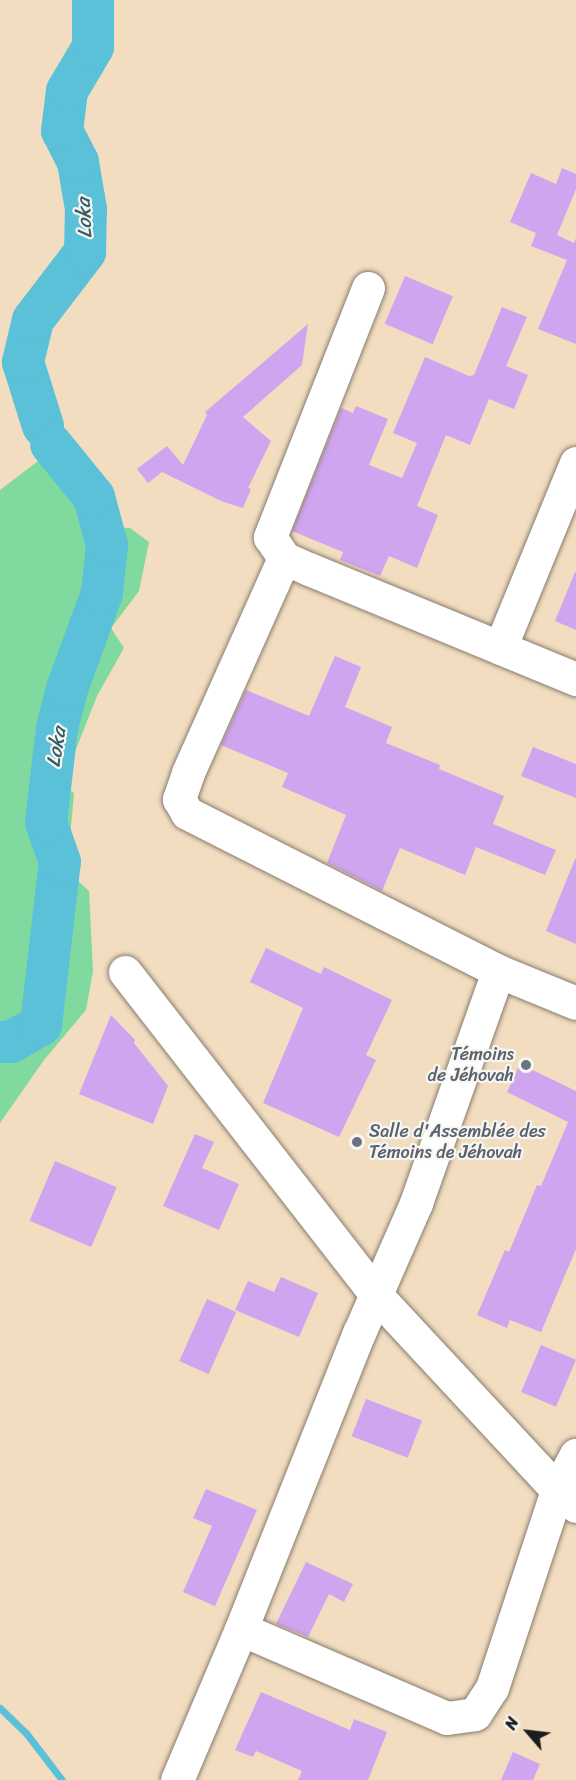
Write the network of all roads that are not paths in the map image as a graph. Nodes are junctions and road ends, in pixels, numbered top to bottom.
1 (368, 288) dead end
2 (576, 463) edge
3 (284, 558) junction
4 (500, 648) junction
5 (576, 679) edge
6 (498, 971) junction
7 (125, 972) dead end
8 (576, 1003) edge
9 (376, 1295) junction
10 (576, 1455) edge
11 (567, 1498) edge
12 (241, 1629) junction
13 (177, 1780) edge

1 - 3 street
2 - 4 street
3 - 4 street
3 - 6 street
4 - 5 street
6 - 8 street
6 - 9 street
7 - 9 street
9 - 11 street
9 - 12 street
10 - 11 street
11 - 12 street
12 - 13 street

